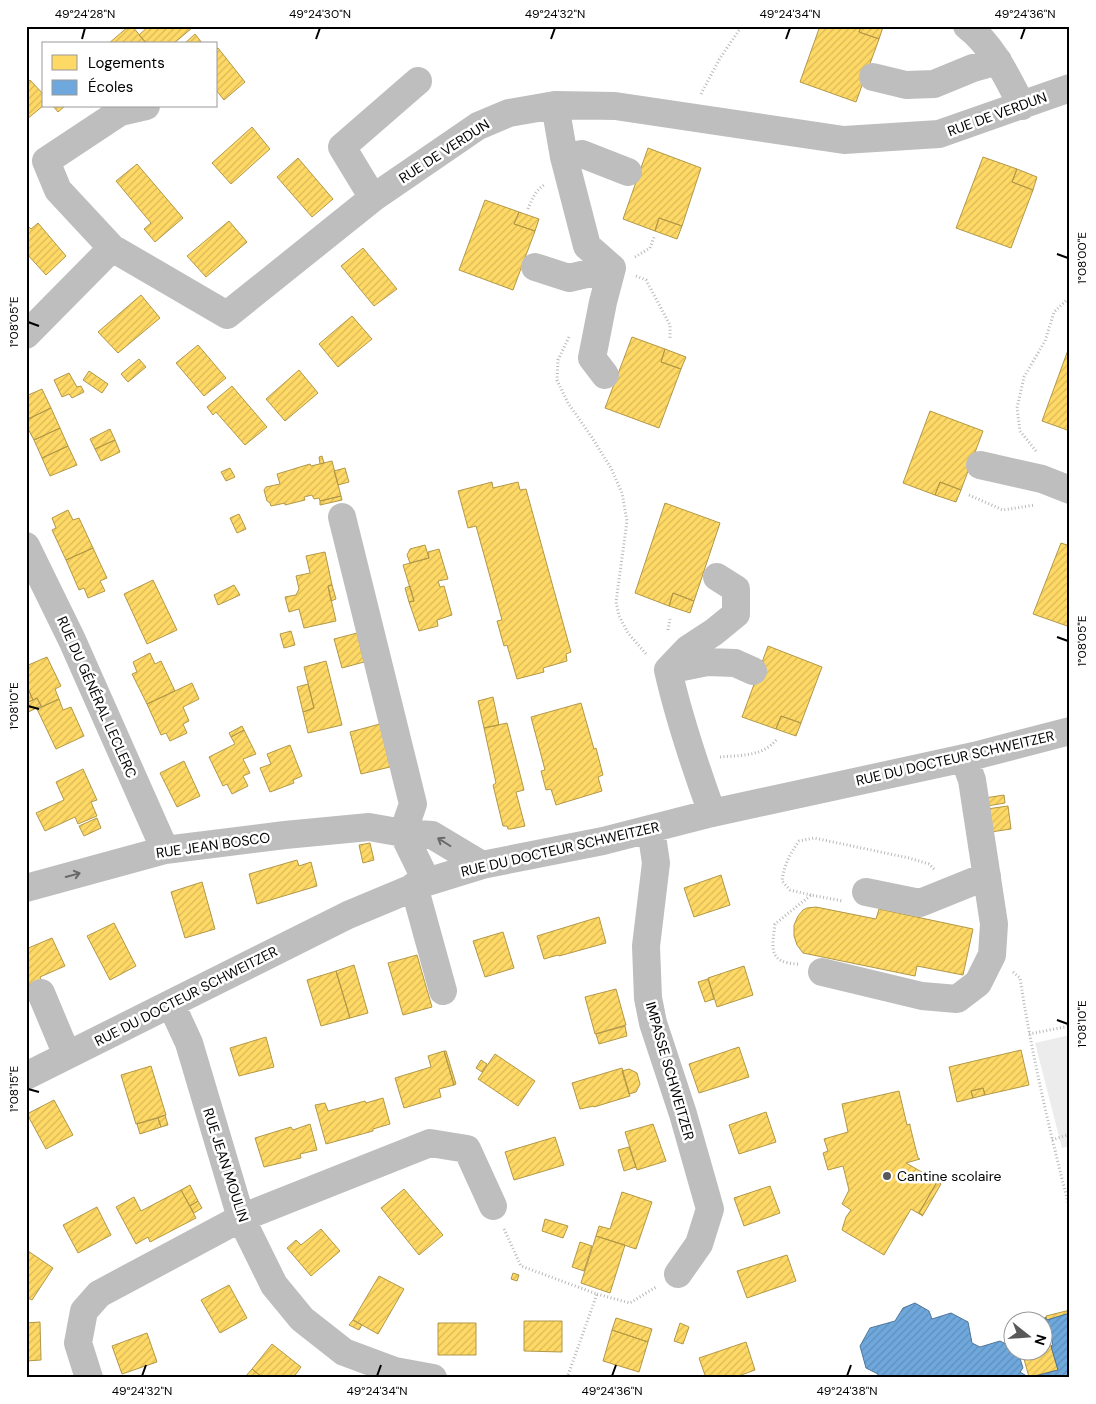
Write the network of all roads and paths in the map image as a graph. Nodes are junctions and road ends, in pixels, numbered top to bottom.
1 (742, 26) edge
2 (967, 26) edge
3 (998, 61) junction
4 (873, 77) dead end
5 (418, 81) dead end
6 (1070, 88) edge
7 (555, 105) junction
8 (1022, 106) junction
9 (137, 108) edge
10 (688, 116) junction
11 (564, 157) junction
12 (628, 172) dead end
13 (373, 198) junction
14 (112, 248) junction
15 (535, 267) dead end
16 (612, 268) junction
17 (1070, 297) edge
18 (26, 335) edge
19 (570, 336) dead end
20 (670, 338) dead end
21 (605, 376) dead end
22 (1036, 452) dead end
23 (980, 465) dead end
24 (1070, 490) edge
25 (342, 517) dead end
26 (26, 546) edge
27 (717, 577) dead end
28 (668, 670) junction
29 (753, 671) dead end
30 (1070, 731) edge
31 (777, 739) dead end
32 (692, 758) junction
33 (964, 758) junction
34 (712, 813) junction
35 (651, 829) junction
36 (402, 833) junction
37 (165, 850) junction
38 (482, 865) junction
39 (987, 876) junction
40 (421, 884) junction
41 (26, 888) edge
42 (866, 892) joint
43 (948, 892) junction
44 (811, 895) junction
45 (992, 955) junction
46 (822, 972) joint
47 (443, 991) dead end
48 (41, 993) dead end
49 (171, 1004) junction
50 (1070, 1026) edge
51 (1029, 1034) junction
52 (67, 1055) junction
53 (26, 1076) edge
54 (1070, 1134) edge
55 (1052, 1140) junction
56 (493, 1206) joint
57 (1070, 1210) edge
58 (241, 1218) junction
59 (678, 1274) joint
60 (597, 1294) junction
61 (424, 1377) edge
62 (89, 1378) edge
63 (567, 1378) edge

1 - 10 path
2 - 3 street
3 - 4 street
3 - 8 street
5 - 13 street
6 - 8 street, RUE DE VERDUN
7 - 10 street, RUE DE VERDUN
7 - 11 street
7 - 13 street, RUE DE VERDUN
8 - 10 street, RUE DE VERDUN
9 - 14 street
11 - 12 street
11 - 16 street
13 - 14 street, RUE DE VERDUN
14 - 18 street
15 - 16 street
16 - 20 path
16 - 21 street
17 - 22 path
19 - 28 path
23 - 24 street
25 - 36 street
26 - 37 street, RUE DU GÉNÉRAL LECLERC
27 - 28 street
28 - 29 street
28 - 32 street
30 - 33 street, RUE DU DOCTEUR SCHWEITZER
31 - 32 path
32 - 34 street
33 - 34 street, RUE DU DOCTEUR SCHWEITZER
33 - 39 street
34 - 35 street, RUE DU DOCTEUR SCHWEITZER
35 - 38 street, RUE DU DOCTEUR SCHWEITZER
35 - 59 street, IMPASSE SCHWEITZER
36 - 37 street, RUE JEAN BOSCO
38 -> 36 street, RUE JEAN BOSCO
36 - 40 street
41 -> 37 street, RUE JEAN BOSCO
38 - 40 street, RUE DU DOCTEUR SCHWEITZER
39 - 43 street
39 - 45 street
40 - 47 street
40 - 49 street, RUE DU DOCTEUR SCHWEITZER
42 - 43 street
42 - 44 path
43 - 44 path
44 - 46 path
45 - 46 street
45 - 51 path
48 - 52 street
49 - 52 street, RUE DU DOCTEUR SCHWEITZER
49 - 58 street, RUE JEAN MOULIN
50 - 51 path
51 - 55 path
52 - 53 street, RUE DU DOCTEUR SCHWEITZER
54 - 55 path
55 - 57 path
56 - 58 street
56 - 60 path
58 - 61 street, RUE JEAN MOULIN
58 - 62 street
59 - 60 path
60 - 63 path

